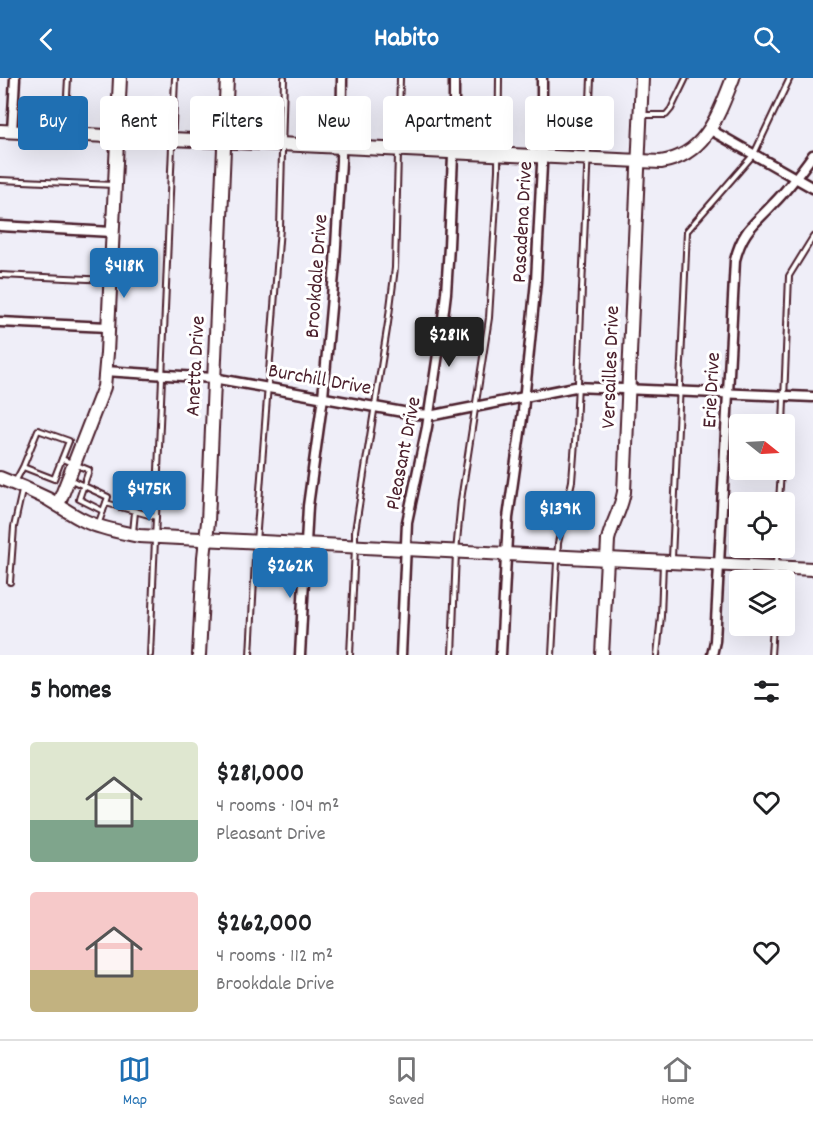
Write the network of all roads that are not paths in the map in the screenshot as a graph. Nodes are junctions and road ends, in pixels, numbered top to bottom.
1 (15, 78) edge
2 (68, 78) edge
3 (120, 78) edge
4 (175, 78) edge
5 (227, 78) edge
6 (284, 78) edge
7 (342, 78) edge
8 (400, 78) edge
9 (454, 78) edge
10 (499, 78) edge
11 (542, 78) edge
12 (591, 78) edge
13 (642, 78) edge
14 (686, 78) edge
15 (733, 78) edge
16 (790, 78) edge
17 (67, 96) edge
18 (119, 96) edge
19 (174, 96) edge
20 (226, 96) edge
21 (284, 96) edge
22 (342, 96) edge
23 (400, 96) edge
24 (640, 115) junction
25 (710, 129) junction
26 (6, 131) edge
27 (116, 150) edge
28 (172, 150) edge
29 (224, 150) edge
30 (283, 150) edge
31 (341, 150) edge
32 (399, 150) joint
33 (453, 153) junction
34 (754, 154) junction
35 (813, 154) edge
36 (498, 155) junction
37 (542, 157) junction
38 (588, 159) junction
39 (638, 161) junction
40 (795, 178) junction
41 (0, 180) edge
42 (115, 185) junction
43 (813, 188) edge
44 (0, 226) edge
45 (112, 232) junction
46 (813, 237) edge
47 (0, 274) edge
48 (110, 280) junction
49 (0, 322) edge
50 (108, 327) junction
51 (105, 371) junction
52 (161, 374) junction
53 (213, 378) junction
54 (267, 387) junction
55 (578, 387) junction
56 (628, 389) junction
57 (680, 392) junction
58 (728, 394) junction
59 (784, 396) junction
60 (323, 397) junction
61 (525, 397) junction
62 (813, 397) edge
63 (375, 406) junction
64 (475, 407) junction
65 (783, 414) edge
66 (429, 415) junction
67 (68, 461) junction
68 (23, 467) junction
69 (0, 478) edge
70 (68, 479) junction
71 (122, 480) dead end
72 (19, 485) junction
73 (83, 486) junction
74 (106, 503) junction
75 (58, 505) junction
76 (120, 507) junction
77 (103, 511) junction
78 (135, 512) junction
79 (156, 517) junction
80 (98, 526) junction
81 (133, 535) junction
82 (155, 537) junction
83 (206, 540) junction
84 (256, 542) junction
85 (305, 545) junction
86 (356, 547) junction
87 (406, 549) junction
88 (456, 552) junction
89 (506, 554) junction
90 (557, 556) junction
91 (776, 558) edge
92 (607, 559) junction
93 (668, 562) junction
94 (720, 564) junction
95 (776, 567) junction
96 (813, 569) edge
97 (10, 582) dead end
98 (773, 636) edge
99 (150, 655) edge
100 (199, 655) edge
101 (250, 655) edge
102 (300, 655) edge
103 (350, 655) edge
104 (401, 655) edge
105 (452, 655) edge
106 (501, 655) edge
107 (552, 655) edge
108 (602, 655) edge
109 (657, 655) edge
110 (712, 655) edge
111 (771, 655) edge

1 - 26 street
2 - 17 lane
3 - 18 street
4 - 19 lane
5 - 20 street, Anetta Drive
6 - 21 lane
7 - 22 street, Brookdale Drive
8 - 23 lane
9 - 33 street, Pleasant Drive
10 - 36 lane
11 - 37 street, Pasadena Drive
12 - 38 lane
13 - 24 street, Versailles Drive
14 - 24 lane
15 - 25 street
16 - 34 lane
24 - 39 street, Versailles Drive
25 - 34 street
25 - 39 street
27 - 42 street
28 - 52 lane
29 - 53 street, Anetta Drive
30 - 54 lane
31 - 60 street, Brookdale Drive
32 - 33 street
32 - 63 lane
33 - 36 street
33 - 66 street, Pleasant Drive
34 - 40 street
34 - 57 lane
35 - 40 street, Erie Drive
36 - 37 street
36 - 64 lane
37 - 38 street
37 - 61 street, Pasadena Drive
38 - 39 street
38 - 55 lane
39 - 56 street, Versailles Drive
40 - 43 street
40 - 58 street, Erie Drive
41 - 42 lane
42 - 45 street
44 - 45 street
45 - 48 street
46 - 59 lane
47 - 48 lane
48 - 50 street
49 - 50 street
50 - 51 street
51 - 52 street, Burchill Drive
51 - 67 street
52 - 53 street, Burchill Drive
52 - 79 lane
53 - 54 street, Burchill Drive
53 - 83 street, Anetta Drive
54 - 60 street, Burchill Drive
54 - 84 lane
55 - 56 street, Burchill Drive
55 - 61 street, Burchill Drive
55 - 90 lane
56 - 57 street, Burchill Drive
56 - 92 street, Versailles Drive
57 - 58 street, Burchill Drive
57 - 93 lane
58 - 59 street, Burchill Drive
58 - 94 street, Erie Drive
59 - 62 street, Burchill Drive
59 - 65 lane
60 - 63 street, Burchill Drive
60 - 85 street, Brookdale Drive
61 - 64 street, Burchill Drive
61 - 89 street, Pasadena Drive
63 - 66 street, Burchill Drive
63 - 86 lane
64 - 66 street, Burchill Drive
64 - 88 lane
66 - 87 street, Pleasant Drive
67 - 68 lane
67 - 68 lane
67 - 70 street
67 - 73 lane
68 - 72 lane
69 - 72 street
70 - 73 lane
70 - 75 street
71 - 76 lane
72 - 75 street
72 - 97 lane
73 - 74 lane
73 - 77 lane
74 - 76 lane
74 - 77 lane
75 - 80 street
76 - 78 lane
77 - 80 lane
78 - 79 lane
78 - 81 lane
79 - 82 lane
80 - 81 street
81 - 82 street
82 - 83 street
82 - 99 lane
83 - 84 street
83 - 100 street, Anetta Drive
84 - 85 street
84 - 101 lane
85 - 86 street
85 - 102 street, Brookdale Drive
86 - 87 street
86 - 103 lane
87 - 88 street
87 - 104 street, Pleasant Drive
88 - 89 street
88 - 105 lane
89 - 90 street
89 - 106 street, Pasadena Drive
90 - 92 street
90 - 107 lane
91 - 95 lane
92 - 93 street
92 - 108 street, Versailles Drive
93 - 94 street
93 - 109 lane
94 - 95 street
94 - 110 street, Erie Drive
95 - 96 street
98 - 111 lane

